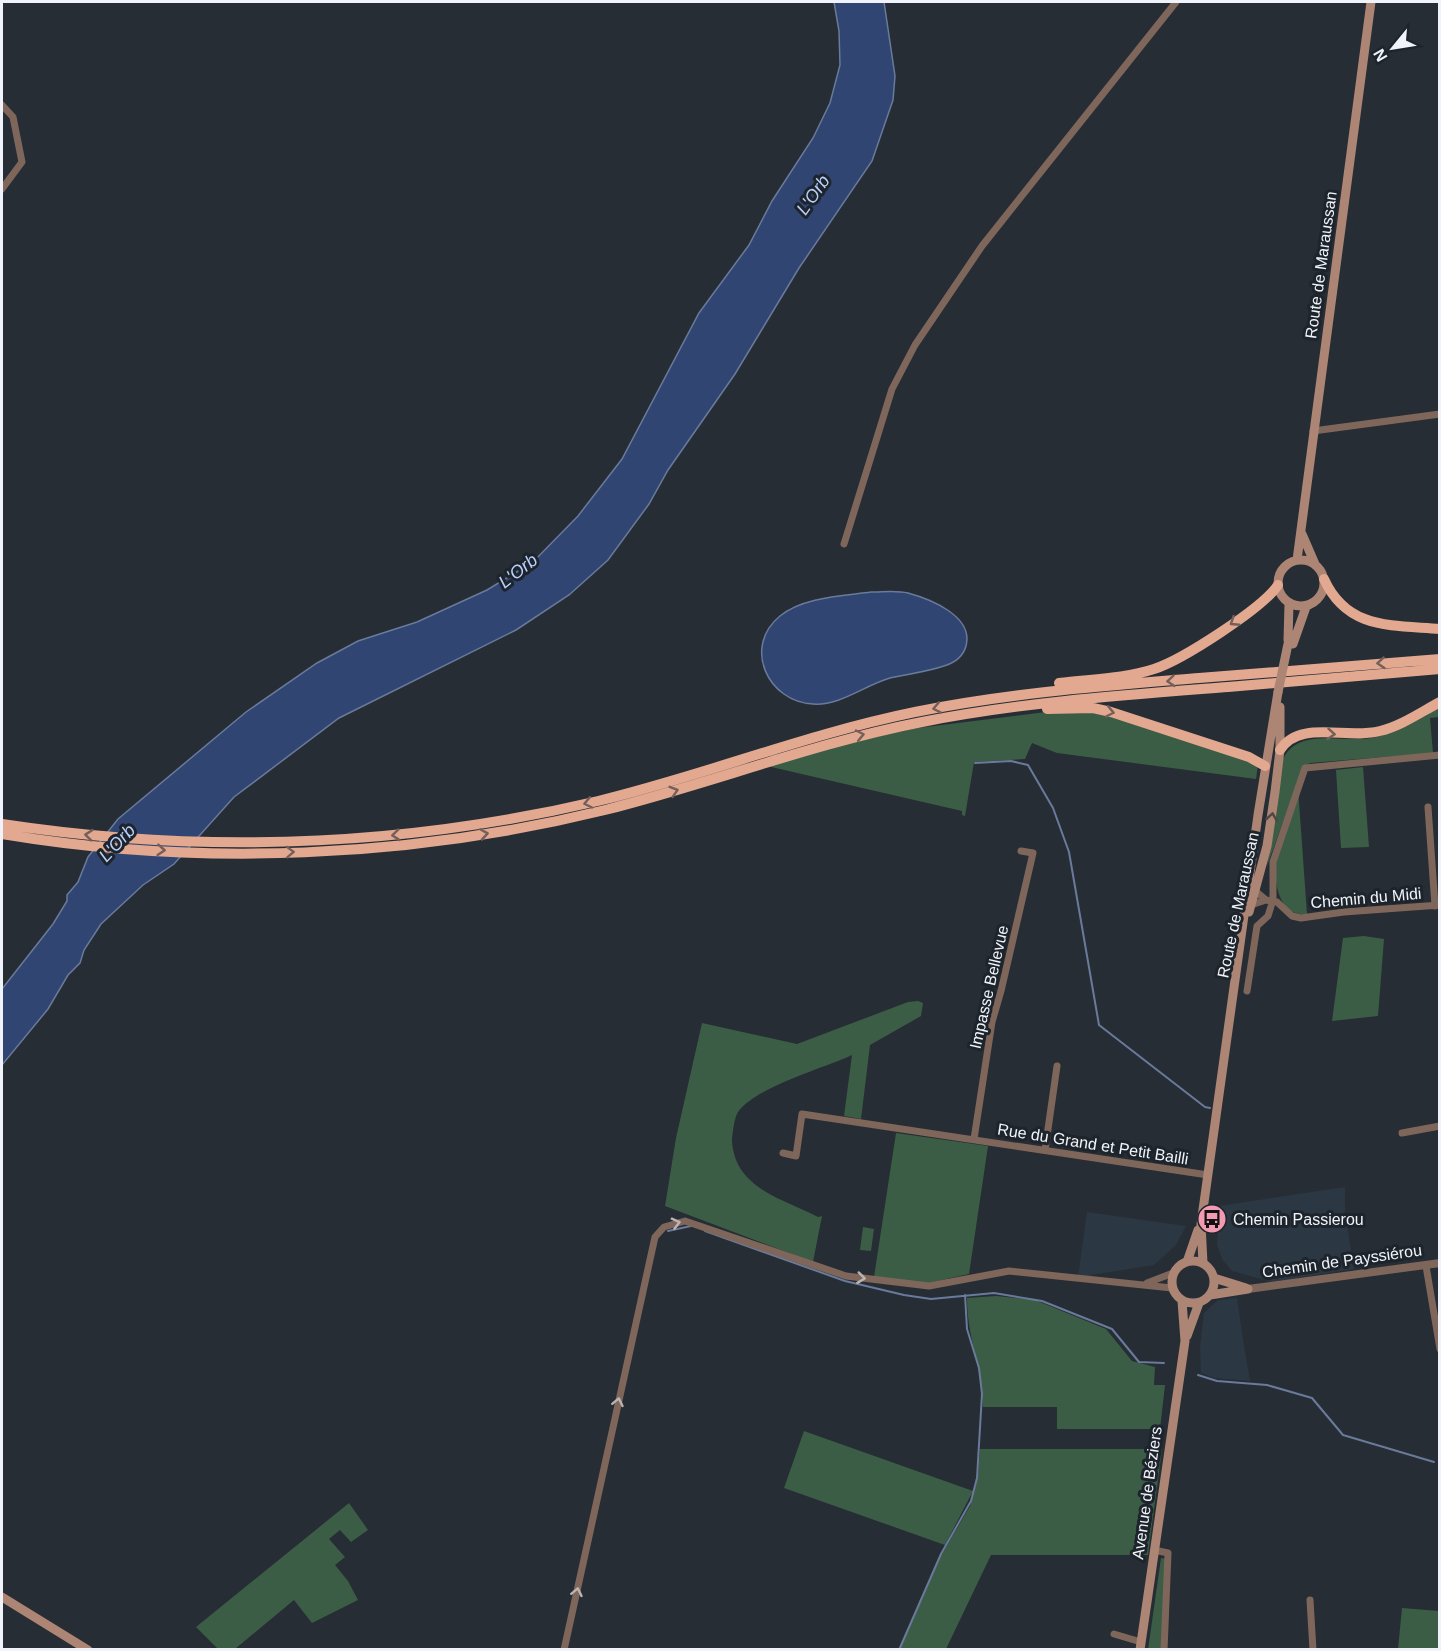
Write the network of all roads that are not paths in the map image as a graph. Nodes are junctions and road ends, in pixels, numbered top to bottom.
1 (1176, 2) edge
2 (1371, 2) edge
3 (2, 105) edge
4 (2, 189) edge
5 (1440, 414) edge
6 (1313, 431) junction
7 (1301, 532) junction
8 (843, 544) dead end
9 (1297, 560) junction
10 (1315, 564) junction
11 (1324, 579) junction
12 (1278, 585) junction
13 (1289, 604) junction
14 (1306, 607) junction
15 (1440, 629) edge
16 (1291, 644) junction
17 (1440, 658) edge
18 (1440, 669) edge
19 (1280, 692) junction
20 (995, 698) junction
21 (1440, 702) edge
22 (990, 710) junction
23 (1280, 750) junction
24 (1440, 755) edge
25 (1265, 766) junction
26 (1428, 807) dead end
27 (2, 824) edge
28 (2, 834) edge
29 (62, 837) junction
30 (231, 848) junction
31 (1021, 851) dead end
32 (1254, 891) junction
33 (1269, 900) junction
34 (1251, 905) junction
35 (1437, 905) edge
36 (1247, 991) dead end
37 (1233, 997) junction
38 (1056, 1066) dead end
39 (1440, 1126) edge
40 (1402, 1133) dead end
41 (974, 1139) junction
42 (1046, 1150) junction
43 (783, 1153) dead end
44 (1208, 1175) junction
45 (1201, 1224) junction
46 (1187, 1262) junction
47 (1203, 1263) junction
48 (1440, 1263) edge
49 (1426, 1266) junction
50 (1173, 1273) junction
51 (1214, 1278) junction
52 (1145, 1284) junction
53 (1172, 1288) junction
54 (1248, 1288) junction
55 (1210, 1295) junction
56 (1182, 1301) junction
57 (1199, 1303) junction
58 (1185, 1341) junction
59 (1440, 1349) edge
60 (1154, 1550) junction
61 (2, 1598) edge
62 (1310, 1600) dead end
63 (1114, 1634) dead end
64 (1140, 1646) edge
65 (88, 1650) edge
66 (564, 1650) edge
67 (1164, 1650) edge
68 (1313, 1650) edge

1 - 8 street
2 - 6 main road, Route de Maraussan
3 - 4 street
5 - 6 street
6 - 7 main road, Route de Maraussan
7 - 9 main road, Route de Maraussan
7 - 10 main road, Route de Maraussan
9 - 10 main road
9 - 12 main road
10 - 11 main road
11 - 14 main road
11 - 15 highway
12 - 13 main road
12 -> 20 highway
13 - 14 main road
13 - 16 main road, Route de Maraussan
14 - 16 main road, Route de Maraussan
16 - 19 main road, Route de Maraussan, bridge
17 -> 20 highway
18 - 22 highway
19 - 23 main road, Route de Maraussan
19 - 25 main road, Route de Maraussan
20 -> 30 highway
23 -> 21 highway
22 -> 25 highway
30 -> 22 highway
32 -> 23 main road, Route de Maraussan
24 - 33 street
25 - 37 main road, Route de Maraussan
26 - 35 street
27 - 29 highway
28 - 29 highway
29 - 30 highway
31 - 41 street, Impasse Bellevue
32 - 33 street, Chemin du Midi
32 - 34 main road, Route de Maraussan
33 - 34 street
33 - 35 street, Chemin du Midi
33 - 36 street
34 - 37 main road, Route de Maraussan
37 - 44 main road
38 - 42 street
39 - 40 street
41 - 42 street, Rue du Grand et Petit Bailli
41 - 43 street, Rue du Grand et Petit Bailli
42 - 44 street, Rue du Grand et Petit Bailli
44 - 45 main road
45 - 46 main road
45 - 47 main road
46 - 47 main road
46 - 50 main road
47 - 51 main road
48 - 49 street, Chemin de Payssiérou
49 - 54 street, Chemin de Payssiérou
49 - 59 street
50 - 52 street
50 - 53 main road
51 - 54 main road, Chemin de Payssiérou
51 - 55 main road
52 - 53 street
66 -> 52 street
53 - 56 main road
54 - 55 main road, Chemin de Payssiérou
55 - 57 main road
56 - 57 main road
56 - 58 main road, Avenue de Béziers
57 - 58 main road, Avenue de Béziers
58 - 60 main road, Avenue de Béziers
60 - 64 main road, Avenue de Béziers
60 - 67 street
61 - 65 main road
62 - 68 street
63 - 64 street

